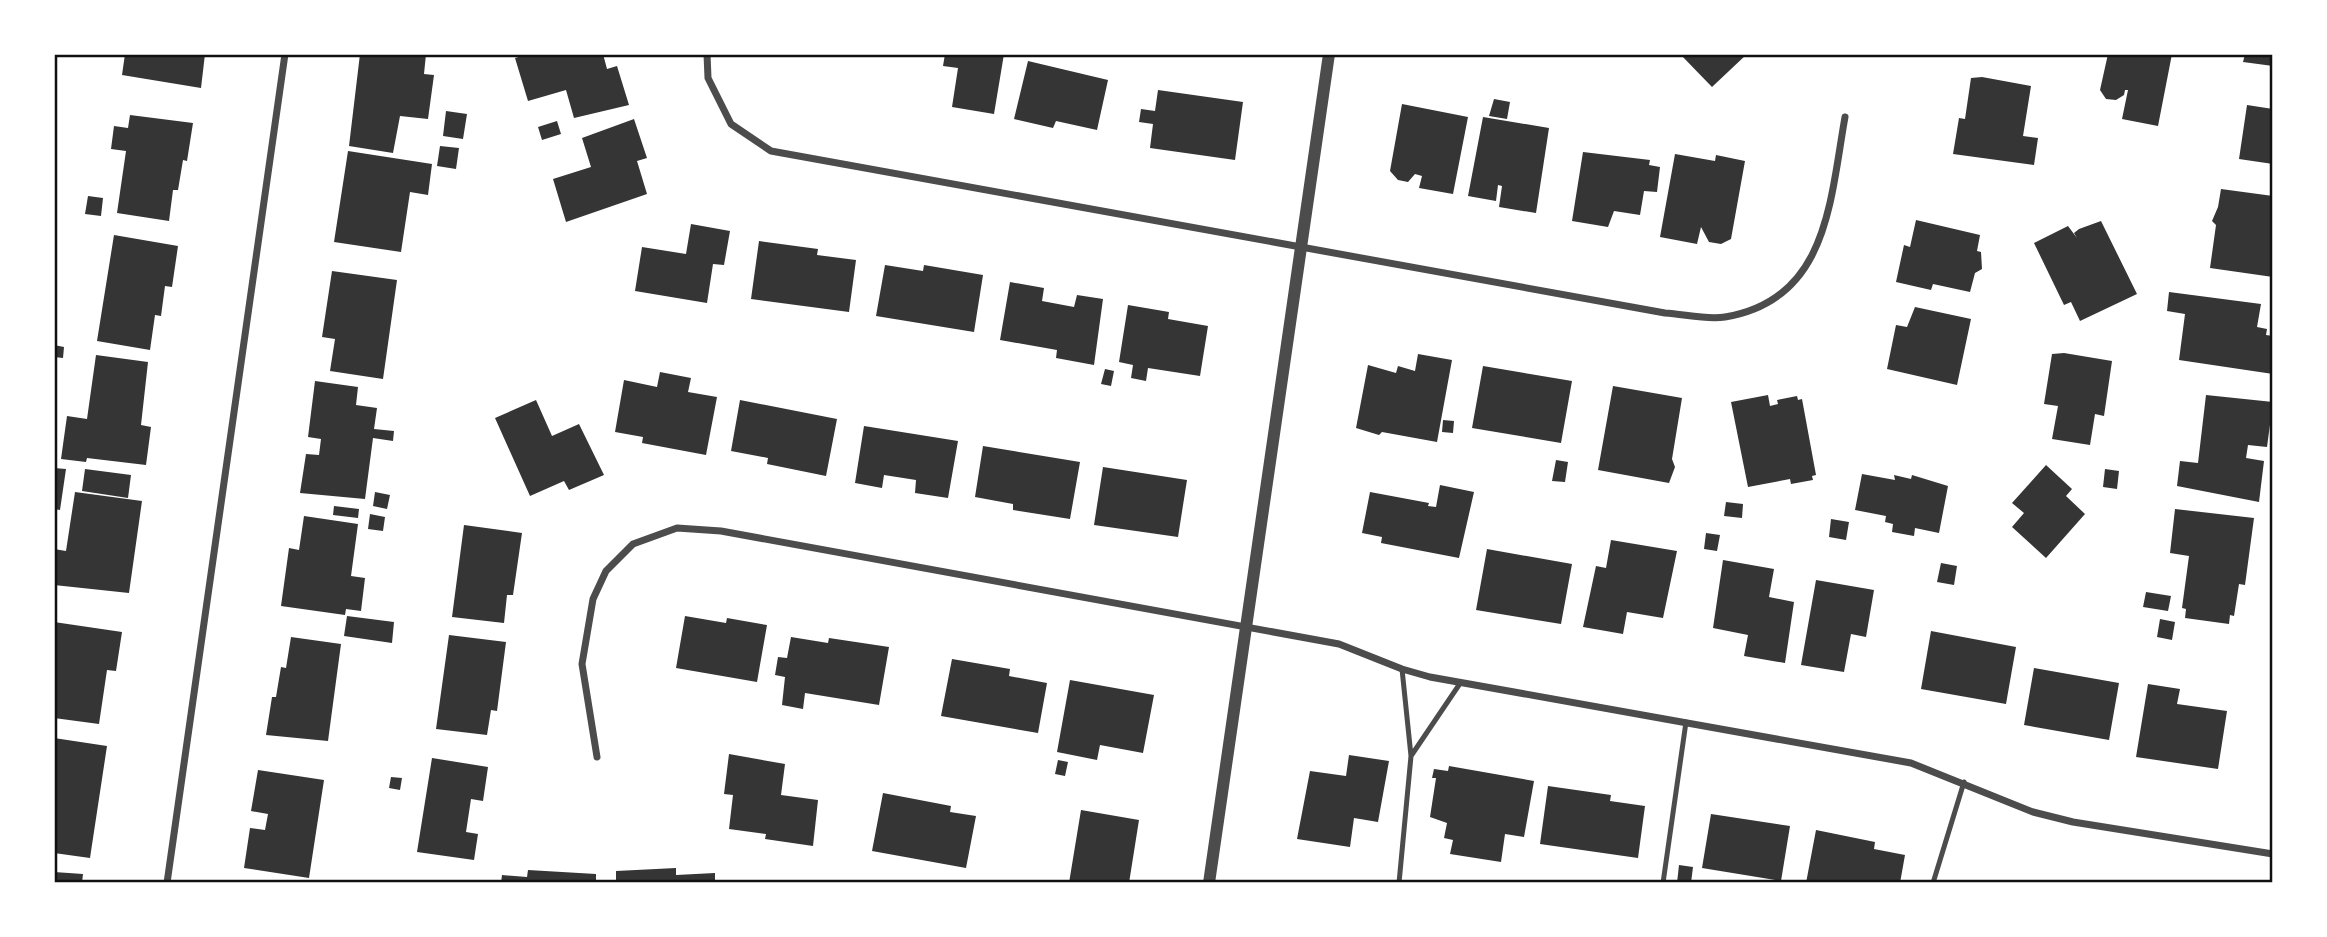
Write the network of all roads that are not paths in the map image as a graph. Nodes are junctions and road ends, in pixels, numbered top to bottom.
1 (285, 54) edge
2 (707, 54) edge
3 (1329, 54) edge
4 (1845, 117) dead end
5 (1301, 249) junction
6 (1246, 629) junction
7 (1402, 669) junction
8 (1461, 682) junction
9 (1686, 722) junction
10 (1411, 756) junction
11 (597, 757) dead end
12 (1964, 782) junction
13 (2273, 854) edge
14 (167, 883) edge
15 (1209, 883) edge
16 (1399, 883) edge
17 (1663, 883) edge
18 (1933, 883) edge

1 - 14 street
2 - 5 street
3 - 5 street
4 - 5 street
5 - 6 street
6 - 7 street
6 - 11 street
6 - 15 street
7 - 8 street
7 - 10 lane
8 - 9 street
8 - 10 lane
9 - 12 street
9 - 17 lane
10 - 16 lane
12 - 13 street
12 - 18 lane

